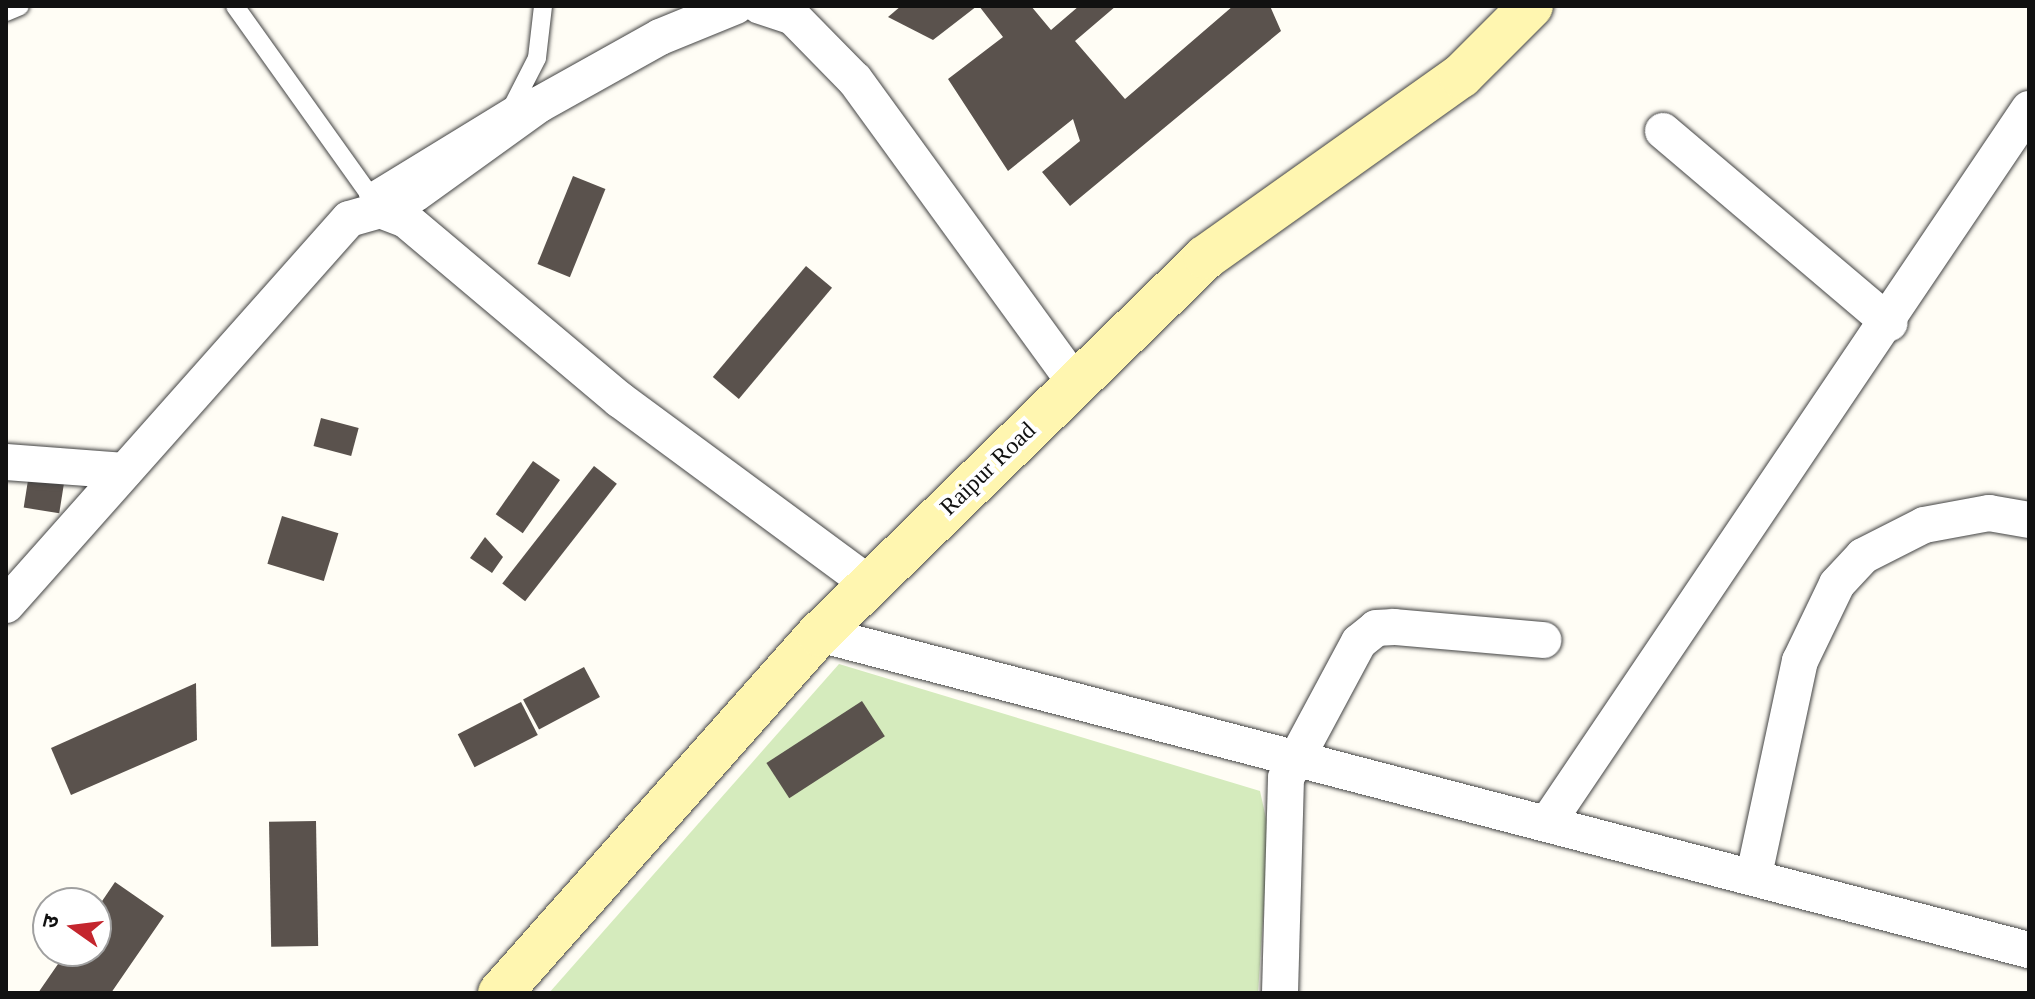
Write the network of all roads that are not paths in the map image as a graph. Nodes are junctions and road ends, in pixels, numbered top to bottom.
1 (20, 6) edge
2 (235, 6) edge
3 (543, 6) edge
4 (736, 6) edge
5 (760, 6) edge
6 (1531, 6) edge
7 (6, 12) edge
8 (2029, 109) edge
9 (1663, 131) dead end
10 (374, 202) junction
11 (1889, 323) junction
12 (1076, 384) junction
13 (6, 462) edge
14 (125, 471) junction
15 (2029, 520) edge
16 (870, 584) junction
17 (6, 605) edge
18 (819, 634) junction
19 (1543, 640) dead end
20 (1292, 757) junction
21 (1548, 822) junction
22 (1754, 875) junction
23 (2029, 950) edge
24 (500, 993) edge
25 (1280, 993) edge

1 - 7 lane
2 - 10 lane
3 - 10 lane
4 - 10 street
5 - 12 street
6 - 12 main road, Raipur Road
8 - 11 street
9 - 11 street
10 - 14 street
10 - 16 street
11 - 21 street
12 - 16 main road, Raipur Road
13 - 14 street
14 - 17 street
15 - 22 street
16 - 18 main road, Raipur Road
18 - 20 street
18 - 24 main road, Raipur Road
19 - 20 street
20 - 21 street
20 - 25 street
21 - 22 street
22 - 23 street

